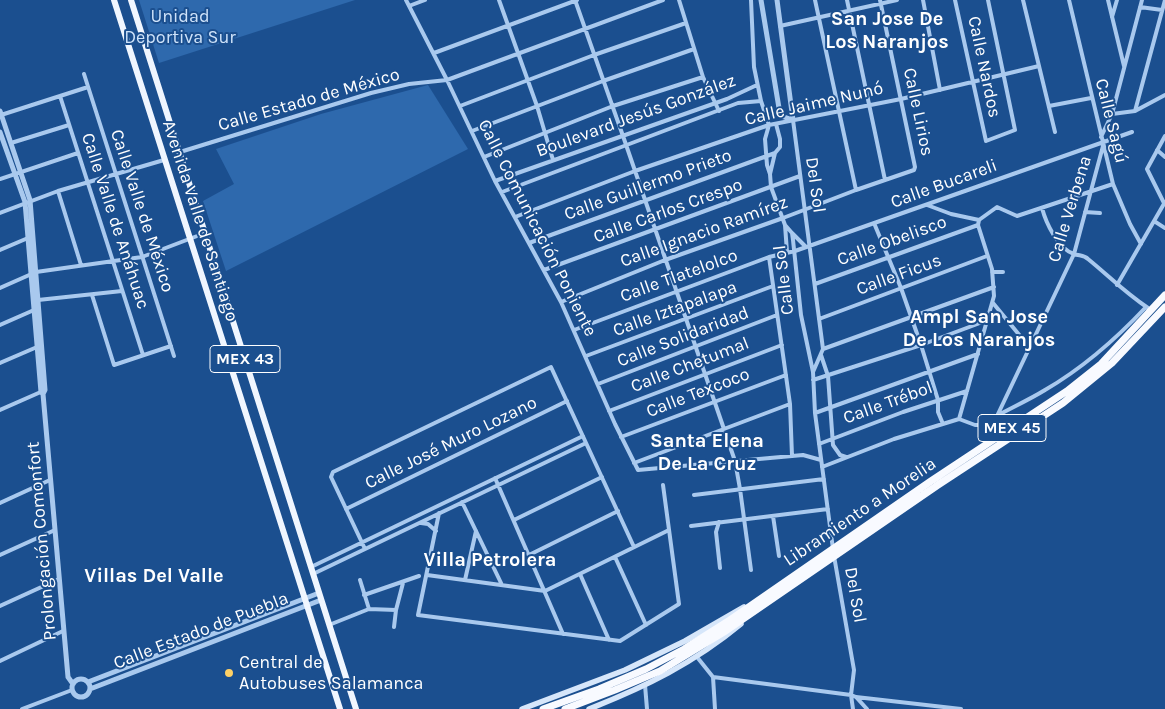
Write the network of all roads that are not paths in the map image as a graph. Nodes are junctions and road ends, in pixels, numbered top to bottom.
1 (114, 0) edge
2 (131, 0) edge
3 (406, 0) edge
4 (425, 0) edge
5 (500, 0) edge
6 (575, 0) edge
7 (662, 0) edge
8 (679, 0) edge
9 (751, 0) edge
10 (761, 0) edge
11 (777, 0) edge
12 (815, 0) edge
13 (847, 0) edge
14 (896, 0) edge
15 (923, 0) edge
16 (955, 0) edge
17 (988, 0) edge
18 (1024, 0) edge
19 (1069, 0) edge
20 (1108, 0) edge
21 (1117, 0) edge
22 (1142, 0) edge
23 (1164, 0) edge
24 (881, 2) edge
25 (409, 6) junction
26 (1140, 6) junction
27 (1162, 10) junction
28 (849, 11) junction
29 (819, 18) junction
30 (1112, 18) junction
31 (686, 23) junction
32 (508, 25) junction
33 (780, 26) junction
34 (584, 28) junction
35 (694, 49) junction
36 (434, 53) junction
37 (517, 53) junction
38 (594, 55) junction
39 (1039, 66) junction
40 (1125, 66) junction
41 (84, 74) dead end
42 (1004, 75) junction
43 (703, 76) junction
44 (447, 80) junction
45 (528, 80) junction
46 (604, 81) junction
47 (973, 82) junction
48 (757, 86) junction
49 (88, 87) junction
50 (940, 90) junction
51 (1165, 95) edge
52 (60, 96) junction
53 (1091, 98) junction
54 (728, 99) junction
55 (901, 99) junction
56 (761, 101) junction
57 (716, 103) junction
58 (738, 103) junction
59 (870, 105) junction
60 (460, 106) junction
61 (537, 106) junction
62 (613, 106) junction
63 (1049, 106) junction
64 (719, 111) junction
65 (839, 111) junction
66 (1135, 111) junction
67 (1, 113) edge
68 (1112, 114) junction
69 (793, 120) junction
70 (776, 124) junction
71 (70, 125) junction
72 (768, 125) junction
73 (472, 131) junction
74 (0, 132) edge
75 (545, 132) junction
76 (1055, 132) dead end
77 (1132, 132) dead end
78 (623, 136) junction
79 (1165, 136) edge
80 (1102, 142) junction
81 (11, 143) junction
82 (626, 145) junction
83 (1158, 150) junction
84 (180, 152) junction
85 (78, 153) junction
86 (776, 153) junction
87 (766, 156) junction
88 (1165, 156) edge
89 (484, 157) junction
90 (164, 160) junction
91 (553, 160) junction
92 (914, 170) joint
93 (635, 172) junction
94 (18, 173) junction
95 (115, 173) junction
96 (770, 174) junction
97 (800, 176) junction
98 (0, 179) edge
99 (495, 180) junction
100 (885, 180) junction
101 (87, 181) junction
102 (1113, 184) junction
103 (771, 187) junction
104 (856, 190) junction
105 (58, 191) junction
106 (1090, 191) junction
107 (502, 192) junction
108 (645, 200) junction
109 (28, 201) junction
110 (1165, 202) edge
111 (926, 204) junction
112 (1042, 208) junction
113 (805, 210) junction
114 (1085, 212) junction
115 (0, 213) edge
116 (1100, 213) dead end
117 (515, 217) junction
118 (782, 218) junction
119 (1154, 221) junction
120 (978, 222) junction
121 (874, 223) junction
122 (785, 225) junction
123 (1165, 228) edge
124 (655, 230) junction
125 (205, 233) junction
126 (792, 233) junction
127 (28, 238) junction
128 (190, 239) junction
129 (529, 242) junction
130 (1141, 244) junction
131 (808, 247) junction
132 (0, 250) edge
133 (795, 251) junction
134 (787, 252) junction
135 (1074, 254) junction
136 (987, 256) junction
137 (142, 257) junction
138 (769, 257) junction
139 (888, 257) junction
140 (665, 260) junction
141 (113, 261) junction
142 (81, 265) junction
143 (544, 270) junction
144 (992, 272) junction
145 (1003, 272) dead end
146 (34, 273) junction
147 (815, 284) junction
148 (773, 286) junction
149 (1117, 286) junction
150 (994, 287) junction
151 (0, 288) edge
152 (901, 288) junction
153 (122, 291) junction
154 (676, 291) junction
155 (92, 295) junction
156 (1165, 295) edge
157 (38, 300) junction
158 (562, 302) junction
159 (993, 303) junction
160 (1165, 307) edge
161 (1149, 309) junction
162 (34, 310) junction
163 (777, 315) junction
164 (911, 317) junction
165 (819, 319) junction
166 (685, 320) junction
167 (988, 320) junction
168 (0, 325) edge
169 (574, 330) junction
170 (782, 345) junction
171 (921, 345) junction
172 (171, 346) junction
173 (37, 347) junction
174 (695, 347) junction
175 (823, 348) junction
176 (1030, 348) junction
177 (978, 354) junction
178 (143, 355) junction
179 (821, 355) junction
180 (174, 356) dead end
181 (586, 356) junction
182 (0, 363) edge
183 (930, 371) junction
184 (812, 372) junction
185 (704, 374) junction
186 (786, 375) junction
187 (828, 376) junction
188 (813, 380) junction
189 (598, 384) junction
190 (967, 390) junction
191 (43, 392) junction
192 (938, 400) junction
193 (567, 401) junction
194 (714, 403) junction
195 (790, 404) junction
196 (830, 408) junction
197 (0, 410) edge
198 (609, 411) junction
199 (815, 413) junction
200 (998, 414) junction
201 (959, 419) junction
202 (942, 424) junction
203 (723, 430) junction
204 (583, 436) junction
205 (621, 437) junction
206 (832, 438) junction
207 (586, 443) junction
208 (819, 444) junction
209 (792, 456) junction
210 (846, 457) junction
211 (821, 460) junction
212 (735, 461) junction
213 (634, 463) junction
214 (822, 467) junction
215 (602, 477) junction
216 (495, 478) junction
217 (824, 479) junction
218 (50, 480) junction
219 (498, 485) junction
220 (663, 485) dead end
221 (740, 489) junction
222 (459, 495) junction
223 (694, 495) dead end
224 (462, 502) junction
225 (0, 503) edge
226 (346, 509) junction
227 (828, 509) junction
228 (618, 511) junction
229 (440, 513) junction
230 (773, 516) junction
231 (744, 519) junction
232 (514, 520) junction
233 (719, 522) junction
234 (418, 524) junction
235 (691, 526) dead end
236 (55, 530) junction
237 (669, 530) junction
238 (436, 531) junction
239 (476, 531) junction
240 (362, 542) junction
241 (634, 547) junction
242 (366, 549) junction
243 (0, 555) edge
244 (529, 555) junction
245 (614, 556) junction
246 (779, 556) dead end
247 (720, 568) dead end
248 (751, 570) dead end
249 (312, 571) junction
250 (580, 574) junction
251 (427, 575) junction
252 (419, 576) dead end
253 (59, 580) junction
254 (360, 580) dead end
255 (466, 580) junction
256 (403, 583) junction
257 (502, 585) junction
258 (773, 589) junction
259 (545, 591) junction
260 (319, 592) junction
261 (364, 595) junction
262 (305, 598) junction
263 (321, 600) junction
264 (307, 605) junction
265 (0, 606) edge
266 (763, 606) junction
267 (369, 609) junction
268 (396, 610) junction
269 (329, 625) junction
270 (646, 625) junction
271 (394, 627) dead end
272 (63, 631) junction
273 (564, 634) junction
274 (609, 640) junction
275 (697, 657) junction
276 (0, 661) edge
277 (713, 677) junction
278 (88, 682) junction
279 (645, 685) junction
280 (73, 687) junction
281 (90, 689) junction
282 (851, 694) junction
283 (856, 697) junction
284 (22, 709) edge
285 (340, 709) edge
286 (356, 709) edge
287 (522, 709) edge
288 (543, 709) edge
289 (565, 709) edge
290 (588, 709) edge
291 (647, 709) edge
292 (715, 709) edge
293 (853, 709) edge
294 (867, 709) edge
295 (961, 709) edge

1 - 90 main road, Avenida Valle de Santiago / MEX 43
2 - 84 main road, Avenida Valle de Santiago / MEX 43
3 - 25 street, Calle Comunicación Poniente
4 - 25 street
5 - 32 street
6 - 32 street
6 - 34 street
7 - 34 street, Calle Estado de México
8 - 31 street
9 - 48 street
10 - 69 street
11 - 33 street, Del Sol
12 - 29 street
13 - 28 street
14 - 24 street
15 - 50 street
16 - 47 street, Calle Nardos
17 - 42 street
18 - 39 street
19 - 53 street, Calle Sagú
20 - 30 street
21 - 30 street
22 - 26 street, Calle Verbena
23 - 27 street
24 - 28 street
24 - 55 street, Calle Lirios
25 - 36 street, Calle Comunicación Poniente
26 - 27 street
26 - 40 street, Calle Verbena
27 - 66 street
28 - 29 street
28 - 59 street
29 - 33 street
29 - 65 street
30 - 40 street
31 - 35 street
31 - 38 street
32 - 36 street
32 - 37 street
33 - 69 street, Del Sol
34 - 37 street, Calle Estado de México
34 - 38 street
35 - 43 street
35 - 46 street
36 - 44 street, Calle Comunicación Poniente
37 - 44 street, Calle Estado de México
37 - 45 street
38 - 45 street
38 - 46 street
39 - 42 street, Calle Jaime Nunó
39 - 63 street
40 - 68 street, Calle Verbena
41 - 49 street, Calle Valle de México
42 - 47 street, Calle Jaime Nunó
42 - 47 street, Calle Nardos
43 - 57 street
43 - 62 street
44 - 60 street, Calle Comunicación Poniente
44 - 84 street, Calle Estado de México
45 - 60 street
45 - 61 street
46 - 61 street
46 - 62 street
47 - 50 street, Calle Jaime Nunó
48 - 54 street, Boulevard Jesús González
48 - 56 street
49 - 52 street
49 - 95 street, Calle Valle de México
50 - 55 street, Calle Jaime Nunó
51 - 66 street
52 - 67 street
52 - 71 street, Calle Valle de Anáhuac
53 - 63 street
53 - 80 street, Calle Sagú
54 - 57 street, Boulevard Jesús González
54 - 58 street
55 - 59 street, Calle Jaime Nunó
55 - 92 street, Calle Lirios
56 - 58 street, Boulevard Jesús González
56 - 72 street
57 - 64 street
57 - 78 street, Boulevard Jesús González
58 - 64 street, Boulevard Jesús González
59 - 65 street, Calle Jaime Nunó
59 - 100 street
60 - 73 street, Calle Comunicación Poniente
61 - 73 street
61 - 75 street
62 - 75 street
62 - 78 street
63 - 76 street
64 - 82 street, Boulevard Jesús González
65 - 69 street, Calle Jaime Nunó
65 - 104 street
66 - 68 street
67 - 81 street, Prolongación Comonfort
68 - 80 street, Calle Verbena
69 - 70 street, Calle Jaime Nunó
69 - 97 street, Del Sol
70 - 72 street, Calle Jaime Nunó
70 - 86 street, Calle Sol
71 - 81 street
71 - 85 street, Calle Valle de Anáhuac
72 - 87 street
72 - 93 street, Calle Jaime Nunó
73 - 89 street, Calle Comunicación Poniente
74 - 94 street, Prolongación Comonfort
75 - 89 street
75 - 91 street
77 - 80 street, Calle Bucareli
78 - 82 street
78 - 91 street, Boulevard Jesús González
79 - 83 street
80 - 102 street, Calle Sagú
80 - 106 street, Calle Verbena
80 - 111 street, Calle Bucareli
81 - 94 street, Prolongación Comonfort
82 - 93 street
82 - 107 street, Boulevard Jesús González
83 - 88 street
83 - 110 street
84 - 125 main road, Avenida Valle de Santiago / MEX 43
85 - 94 street
85 - 101 street, Calle Valle de Anáhuac
86 - 87 street, Calle Guillermo Prieto
86 - 96 street, Calle Sol
87 - 96 street
87 - 108 street, Calle Guillermo Prieto
89 - 99 street, Calle Comunicación Poniente
90 - 95 street
90 - 128 main road, Avenida Valle de Santiago / MEX 43
91 - 99 street, Boulevard Jesús González
92 - 100 street, Calle Ignacio Ramírez
93 - 108 street
93 - 117 street, Calle Jaime Nunó
94 - 98 street
94 - 109 street, Prolongación Comonfort
95 - 101 street
95 - 137 street, Calle Valle de México
96 - 103 street, Calle Sol
97 - 103 street, Calle Carlos Crespo
97 - 113 street, Del Sol
99 - 107 street, Calle Comunicación Poniente
100 - 104 street, Calle Ignacio Ramírez
101 - 105 street
101 - 141 street, Calle Valle de Anáhuac
102 - 106 street
102 - 130 street, Calle Sagú
103 - 118 street, Calle Sol
103 - 124 street, Calle Carlos Crespo
104 - 113 street, Calle Ignacio Ramírez
105 - 109 street
105 - 142 street
106 - 112 street
106 - 114 street, Calle Verbena
107 - 117 street, Calle Comunicación Poniente
108 - 124 street
108 - 129 street, Calle Guillermo Prieto
109 - 115 street
109 - 127 street, Prolongación Comonfort
109 - 146 street, Prolongación Comonfort
110 - 119 street
111 - 120 street
111 - 121 street, Calle Bucareli
112 - 120 street, Calle Obelisco
112 - 135 street
113 - 118 street, Calle Ignacio Ramírez
113 - 131 street, Del Sol
114 - 116 street
114 - 135 street, Calle Verbena
117 - 129 street, Calle Comunicación Poniente
118 - 122 street, Calle Sol
118 - 140 street, Calle Ignacio Ramírez
119 - 123 street
119 - 130 street
120 - 136 street
120 - 139 street, Calle Obelisco
121 - 131 street, Calle Bucareli
121 - 139 street
122 - 126 street, Calle Sol
122 - 134 street
124 - 140 street
124 - 143 street, Calle Carlos Crespo
125 - 128 street
125 - 249 main road, Avenida Valle de Santiago / MEX 43
126 - 131 street
126 - 133 street, Calle Sol
127 - 132 street
127 - 146 street, Prolongación Comonfort
128 - 137 street
128 - 262 main road, Avenida Valle de Santiago / MEX 43
129 - 143 street, Calle Comunicación Poniente
130 - 149 street
131 - 133 street, Calle Bucareli
131 - 147 street, Del Sol
133 - 134 street, Calle Tlatelolco
133 - 184 street, Calle Sol
134 - 138 street, Calle Tlatelolco
135 - 149 street
135 - 176 street, Calle Verbena
136 - 144 street
136 - 152 street, Calle Ficus
137 - 141 street
137 - 172 street, Calle Valle de México
138 - 148 street
138 - 154 street, Calle Tlatelolco
139 - 147 street, Calle Obelisco
139 - 152 street
140 - 154 street
140 - 158 street, Calle Ignacio Ramírez
141 - 142 street
141 - 153 street, Calle Valle de Anáhuac
142 - 146 street
143 - 158 street, Calle Comunicación Poniente
144 - 145 street
144 - 150 street
146 - 151 street
146 - 157 street, Prolongación Comonfort
146 - 162 street, Prolongación Comonfort
147 - 165 street, Del Sol
148 - 163 street
148 - 166 street, Calle Iztapalapa
149 - 161 street
150 - 159 street
150 - 164 street
152 - 164 street
152 - 165 street, Calle Ficus
153 - 155 street
153 - 178 street, Calle Valle de Anáhuac
154 - 166 street
154 - 169 street, Calle Tlatelolco
155 - 157 street
155 - 178 street
156 - 161 highway, Libramiento a Morelia / MEX 45
157 - 191 street, Prolongación Comonfort
158 - 169 street, Calle Comunicación Poniente
159 - 167 street
159 - 176 street
160 - 266 highway, Libramiento a Morelia / MEX 45
161 - 200 street
161 - 258 highway, Libramiento a Morelia / MEX 45
162 - 168 street
162 - 173 street, Prolongación Comonfort
163 - 170 street
163 - 174 street, Calle Solidaridad
164 - 171 street
164 - 175 street
165 - 175 street, Del Sol
166 - 174 street
166 - 181 street, Calle Iztapalapa
167 - 171 street
167 - 177 street
169 - 181 street, Calle Comunicación Poniente
170 - 185 street, Calle Chetumal
170 - 186 street
171 - 183 street
171 - 187 street
172 - 178 street
172 - 180 street, Calle Valle de México
173 - 182 street
173 - 191 street, Prolongación Comonfort
174 - 185 street
174 - 189 street, Calle Solidaridad
175 - 179 street, Del Sol
176 - 200 street, Calle Verbena
177 - 183 street
177 - 190 street
179 - 184 street, Del Sol
179 - 187 street
181 - 189 street, Calle Comunicación Poniente
183 - 192 street
183 - 196 street
184 - 188 street, Calle Sol
185 - 194 street
185 - 198 street, Calle Chetumal
186 - 194 street, Calle Texcoco
186 - 195 street
187 - 188 street
187 - 196 street
188 - 199 street, Del Sol
189 - 198 street, Calle Comunicación Poniente
190 - 192 street, Calle Trébol
190 - 201 street
191 - 197 street
191 - 218 street, Prolongación Comonfort
192 - 202 street
192 - 206 street, Calle Trébol
193 - 204 street
193 - 226 street, Calle José Muro Lozano
193 - 226 street
194 - 203 street
194 - 205 street, Calle Texcoco
195 - 203 street
195 - 209 street
196 - 199 street
196 - 206 street
198 - 205 street, Calle Comunicación Poniente
199 - 208 street, Del Sol
200 - 201 street
201 - 202 street
202 - 210 street
203 - 212 street
203 - 213 street
204 - 207 street
204 - 216 street
205 - 213 street, Calle Comunicación Poniente
206 - 208 street, Calle Trébol
206 - 210 street
207 - 215 street
207 - 219 street
208 - 211 street, Del Sol
209 - 211 street
209 - 212 street
210 - 214 street
211 - 214 street, Del Sol
212 - 213 street, Calle Comunicación Poniente
212 - 221 street
214 - 217 street, Del Sol
215 - 228 street
215 - 232 street
216 - 219 street
216 - 222 street
217 - 221 street
217 - 227 street, Del Sol
218 - 225 street
218 - 236 street, Prolongación Comonfort
219 - 224 street
219 - 232 street
220 - 237 street
221 - 223 street
221 - 231 street
222 - 224 street
222 - 240 street
224 - 229 street
224 - 239 street
226 - 240 street
227 - 230 street
227 - 282 street, Del Sol
228 - 241 street
228 - 244 street
229 - 234 street
229 - 238 street
230 - 231 street
230 - 246 street
231 - 233 street
231 - 248 street
232 - 244 street
233 - 235 street
233 - 247 street
234 - 238 street
234 - 242 street
236 - 243 street
236 - 253 street, Prolongación Comonfort
237 - 241 street
237 - 270 street
238 - 251 street
239 - 255 street
239 - 257 street
240 - 242 street
240 - 249 street
241 - 245 street
242 - 249 street
244 - 259 street
245 - 250 street
245 - 270 street
249 - 260 main road, Avenida Valle de Santiago / MEX 43
250 - 259 street
250 - 274 street
251 - 255 street
251 - 273 street
252 - 256 street
253 - 265 street
253 - 272 street, Prolongación Comonfort
254 - 261 street
255 - 257 street
256 - 261 street
256 - 268 street
257 - 259 street
258 - 287 main road
258 - 288 highway, Libramiento a Morelia / MEX 45
259 - 273 street
260 - 262 street, Calle Estado de Puebla
260 - 263 main road, Avenida Valle de Santiago / MEX 43
261 - 267 street
262 - 264 main road, Avenida Valle de Santiago / MEX 43
262 - 278 street, Calle Estado de Puebla
263 - 264 street, Calle Estado de Puebla
263 - 269 main road, Avenida Valle de Santiago / MEX 43
264 - 281 street, Calle Estado de Puebla
264 - 285 main road, Avenida Valle de Santiago / MEX 43
266 - 275 main road
266 - 289 highway, Libramiento a Morelia / MEX 45
267 - 268 street
267 - 269 street
268 - 271 street
269 - 286 main road, Avenida Valle de Santiago / MEX 43
270 - 274 street
272 - 276 street
272 - 280 street, Prolongación Comonfort
273 - 274 street
275 - 277 street
275 - 279 main road
277 - 282 street
277 - 292 street
278 - 280 street
278 - 281 street
279 - 290 main road
279 - 291 street
280 - 281 street
280 - 284 street
282 - 283 street
282 - 293 street, Del Sol
283 - 294 street
283 - 295 street

